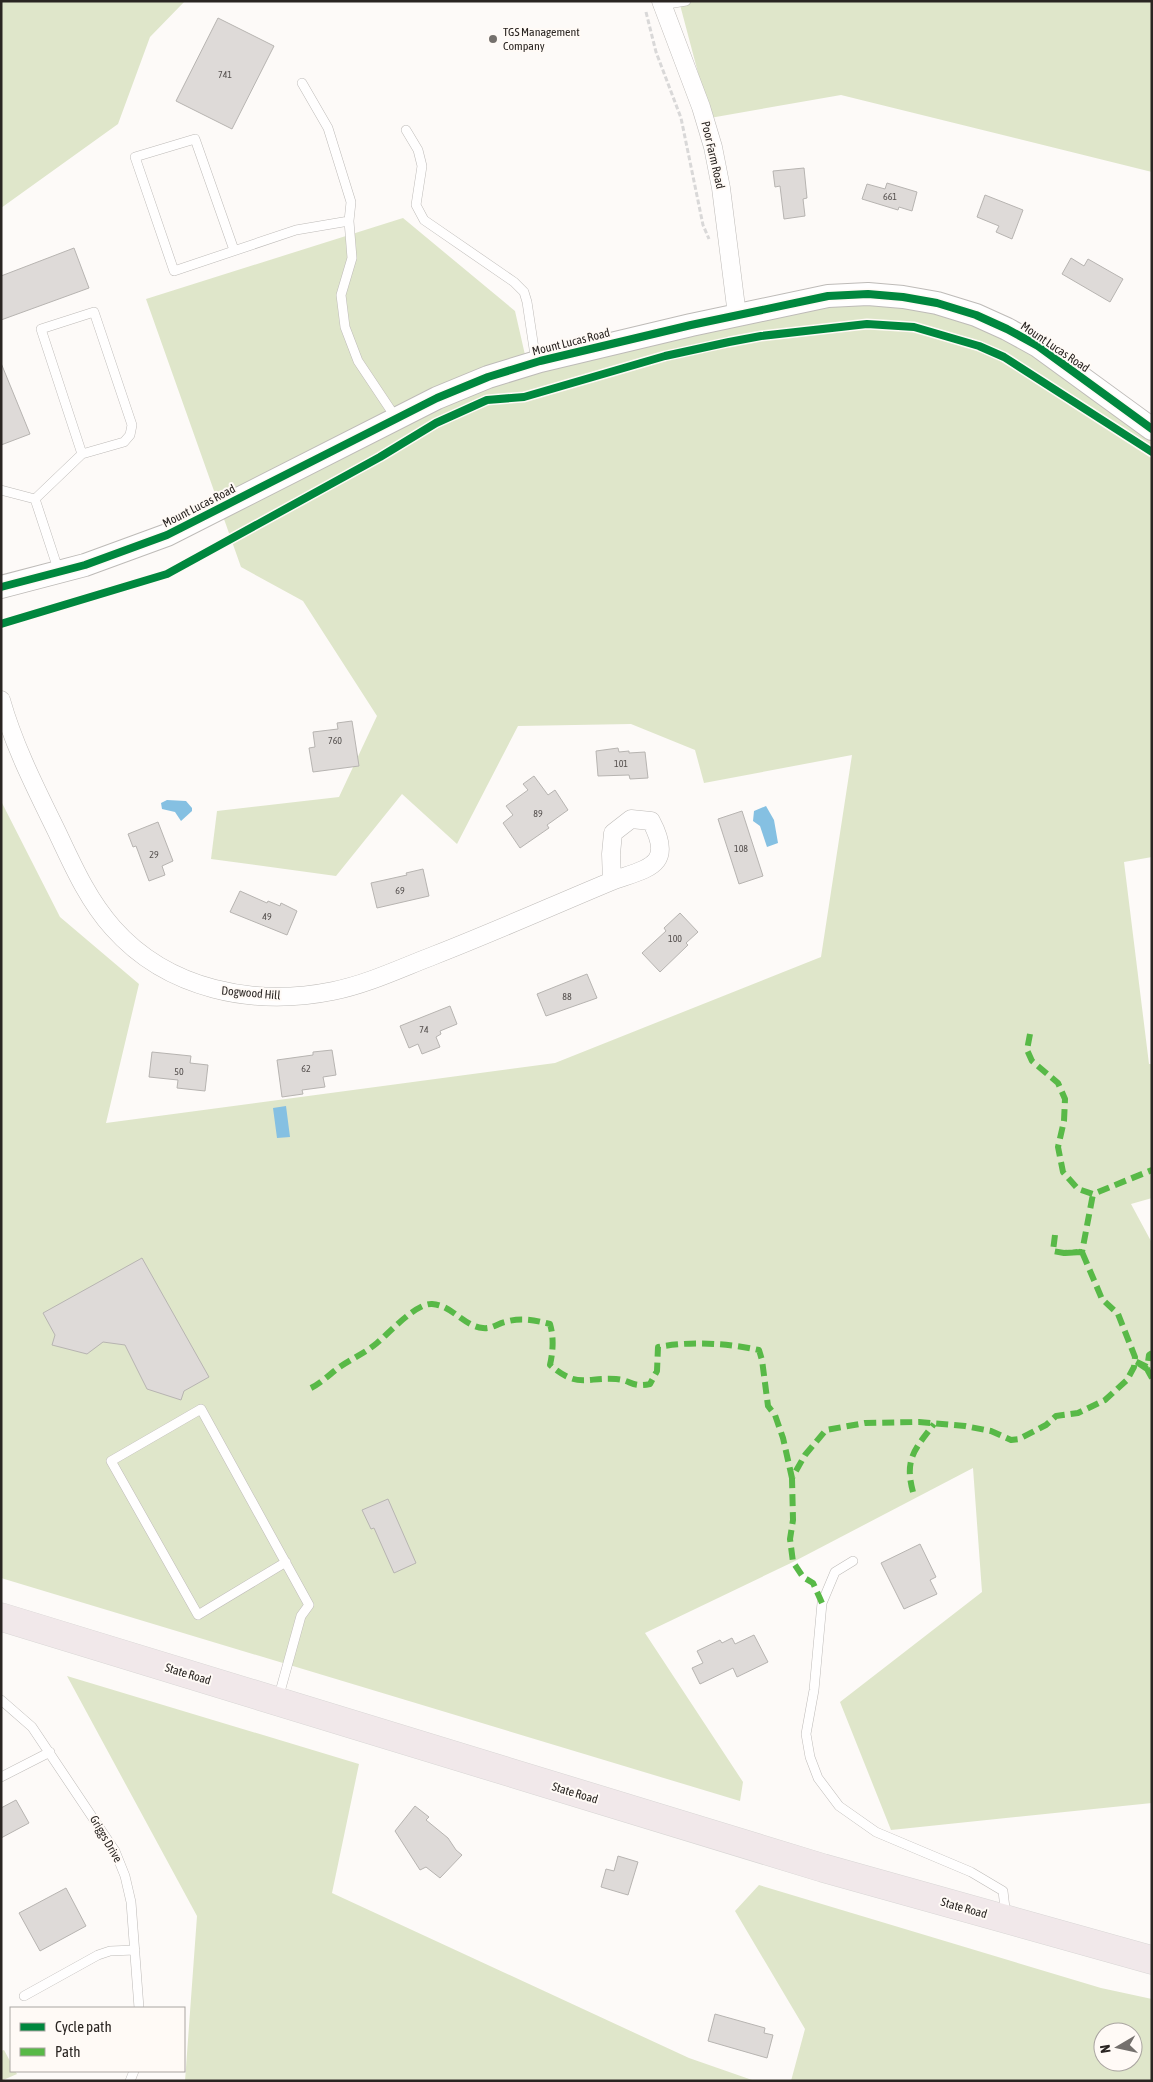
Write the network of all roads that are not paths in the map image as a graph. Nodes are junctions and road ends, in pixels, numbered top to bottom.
1 (686, 1) edge
2 (656, 5) edge
3 (302, 83) dead end
4 (406, 130) dead end
5 (348, 221) junction
6 (234, 250) junction
7 (737, 315) junction
8 (536, 363) junction
9 (396, 418) junction
10 (1152, 428) edge
11 (82, 454) junction
12 (1, 490) edge
13 (35, 499) junction
14 (59, 572) junction
15 (1, 587) edge
16 (1, 700) edge
17 (612, 881) dead end
18 (853, 1561) dead end
19 (286, 1562) junction
20 (1, 1617) edge
21 (1, 1700) edge
22 (278, 1702) junction
23 (50, 1752) junction
24 (1, 1776) edge
25 (1006, 1919) junction
26 (135, 1950) junction
27 (1152, 1960) edge
28 (24, 1996) dead end
29 (139, 2007) edge

1 - 2 lane
2 - 7 street, Poor Farm Road
3 - 5 lane
4 - 8 lane
5 - 6 lane
5 - 9 lane
6 - 6 lane
7 - 8 street, Mount Lucas Road
7 - 10 street, Mount Lucas Road
8 - 9 street, Mount Lucas Road
9 - 14 street, Mount Lucas Road
11 - 11 lane
11 - 13 lane
12 - 13 lane
13 - 14 lane
14 - 15 street, Mount Lucas Road
16 - 17 street, Dogwood Hill
18 - 25 lane
19 - 19 lane
19 - 22 lane
20 - 22 highway, State Road
21 - 23 lane, Griggs Drive
22 - 25 highway, State Road
23 - 24 lane
23 - 26 lane, Griggs Drive
25 - 27 highway, State Road
26 - 28 lane
26 - 29 lane, Griggs Drive

